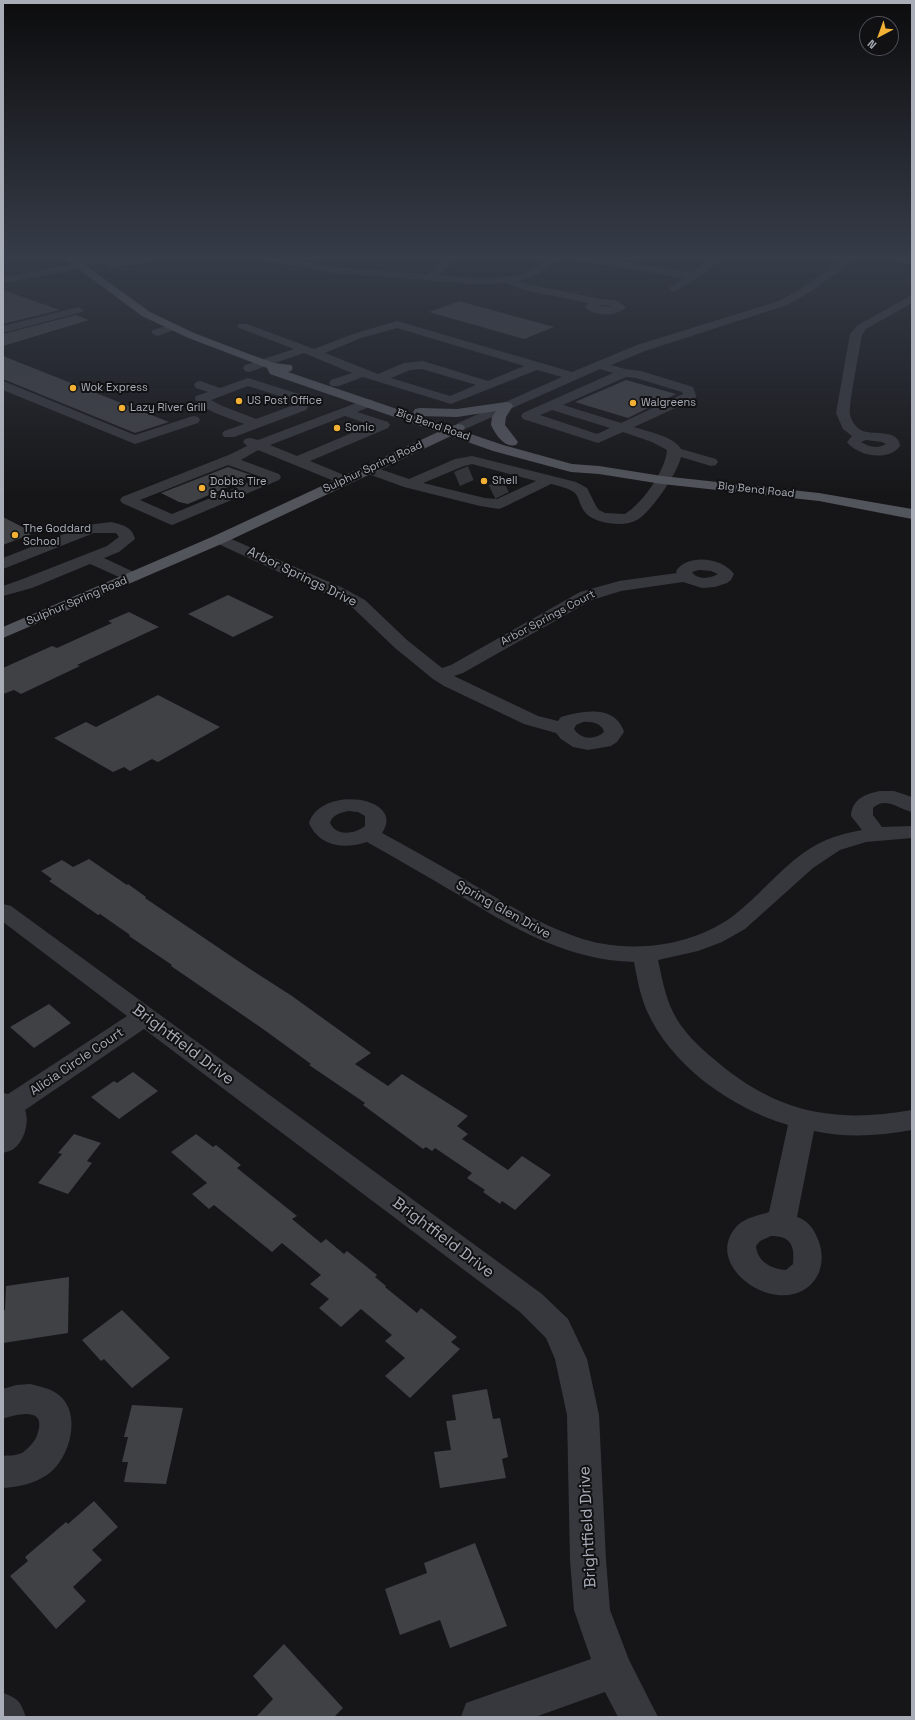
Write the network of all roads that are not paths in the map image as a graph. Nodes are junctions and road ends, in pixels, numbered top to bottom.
1 (193, 336) edge
2 (271, 336) edge
3 (356, 336) edge
4 (438, 336) edge
5 (678, 336) edge
6 (856, 336) edge
7 (310, 351) junction
8 (598, 364) junction
9 (268, 365) junction
10 (536, 366) junction
11 (249, 368) dead end
12 (363, 373) junction
13 (624, 373) junction
14 (572, 376) junction
15 (379, 378) junction
16 (335, 383) junction
17 (3, 385) edge
18 (200, 385) dead end
19 (488, 385) junction
20 (220, 392) junction
21 (367, 403) junction
22 (551, 405) junction
23 (506, 406) junction
24 (345, 412) junction
25 (414, 414) junction
26 (193, 420) dead end
27 (256, 424) junction
28 (621, 427) junction
29 (457, 429) junction
30 (861, 436) dead end
31 (278, 438) junction
32 (511, 442) junction
33 (258, 445) junction
34 (330, 448) junction
35 (498, 448) junction
36 (674, 451) junction
37 (392, 458) junction
38 (530, 458) junction
39 (228, 460) junction
40 (298, 461) junction
41 (711, 462) dead end
42 (368, 469) junction
43 (599, 470) junction
44 (510, 475) junction
45 (551, 479) junction
46 (344, 480) junction
47 (662, 480) junction
48 (451, 482) tunnel mouth
49 (409, 484) junction
50 (434, 490) junction
51 (492, 492) tunnel mouth
52 (473, 500) junction
53 (912, 514) edge
54 (220, 539) junction
55 (90, 558) junction
56 (3, 564) edge
57 (132, 577) junction
58 (686, 577) dead end
59 (3, 591) edge
60 (3, 633) edge
61 (439, 674) junction
62 (564, 729) dead end
63 (912, 806) edge
64 (912, 832) edge
65 (369, 834) dead end
66 (876, 834) junction
67 (3, 911) edge
68 (645, 955) junction
69 (145, 1016) junction
70 (6, 1105) edge
71 (803, 1119) junction
72 (912, 1120) edge
73 (3, 1142) edge
74 (781, 1224) dead end
75 (3, 1404) edge
76 (3, 1472) edge
77 (614, 1670) junction
78 (3, 1712) edge
79 (7, 1717) edge
80 (480, 1717) edge
81 (639, 1717) edge

1 - 9 main road, Big Bend Road
2 - 7 street
3 - 7 street
4 - 10 street
5 - 8 street, Sulphur Spring Road
6 - 30 street
7 - 9 street
7 - 12 street
8 - 13 street
8 - 14 street, Sulphur Spring Road
9 - 11 street
9 - 16 main road, Big Bend Road
9 - 21 main road, Big Bend Road
10 - 14 street
10 - 19 street
12 - 15 street
12 - 16 street
13 - 22 street
13 - 28 street
14 - 23 street, Sulphur Spring Road
15 - 19 street
15 - 19 street
16 - 25 main road, Big Bend Road
17 - 26 street
18 - 20 street
20 - 27 street
20 - 27 street
21 - 24 street
21 - 25 main road, Big Bend Road
22 - 28 street
22 - 28 street
23 - 25 main road
23 - 29 street, Sulphur Spring Road
23 - 32 main road
24 - 31 street
24 - 34 street
25 - 29 main road, Big Bend Road
25 - 37 main road
27 - 33 street
28 - 36 street
29 - 32 main road, Big Bend Road
29 - 35 main road, Big Bend Road
29 - 37 main road, Sulphur Spring Road
31 - 33 street
31 - 34 street
32 - 43 main road, Big Bend Road
33 - 39 street
33 - 40 street
34 - 40 street
35 - 37 main road
35 - 38 main road, Big Bend Road
36 - 41 street
36 - 47 street
37 - 42 main road, Sulphur Spring Road
38 - 43 main road, Big Bend Road
38 - 44 street
39 - 39 street
40 - 46 street
42 - 46 main road, Sulphur Spring Road
42 - 49 street
43 - 47 main road, Big Bend Road
44 - 45 street
44 - 49 street
45 - 47 street
45 - 52 street
46 - 54 main road, Sulphur Spring Road
47 - 53 main road, Big Bend Road
48 - 50 street
49 - 50 street
50 - 52 street
51 - 52 street
54 - 57 main road, Sulphur Spring Road
54 - 61 street, Arbor Springs Drive
55 - 56 street
55 - 57 street
55 - 59 street
57 - 60 main road, Sulphur Spring Road
58 - 61 street, Arbor Springs Court
61 - 62 street, Arbor Springs Drive
63 - 66 street
64 - 66 street, Spring Glen Drive
65 - 68 street, Spring Glen Drive
66 - 68 street, Spring Glen Drive
67 - 69 street, Brightfield Drive
68 - 71 street
69 - 70 street, Alicia Circle Court
69 - 77 street, Brightfield Drive
70 - 73 street, Alicia Circle Court
71 - 72 street
71 - 74 street
75 - 76 street
77 - 80 street
77 - 81 street, Brightfield Drive
78 - 79 street

